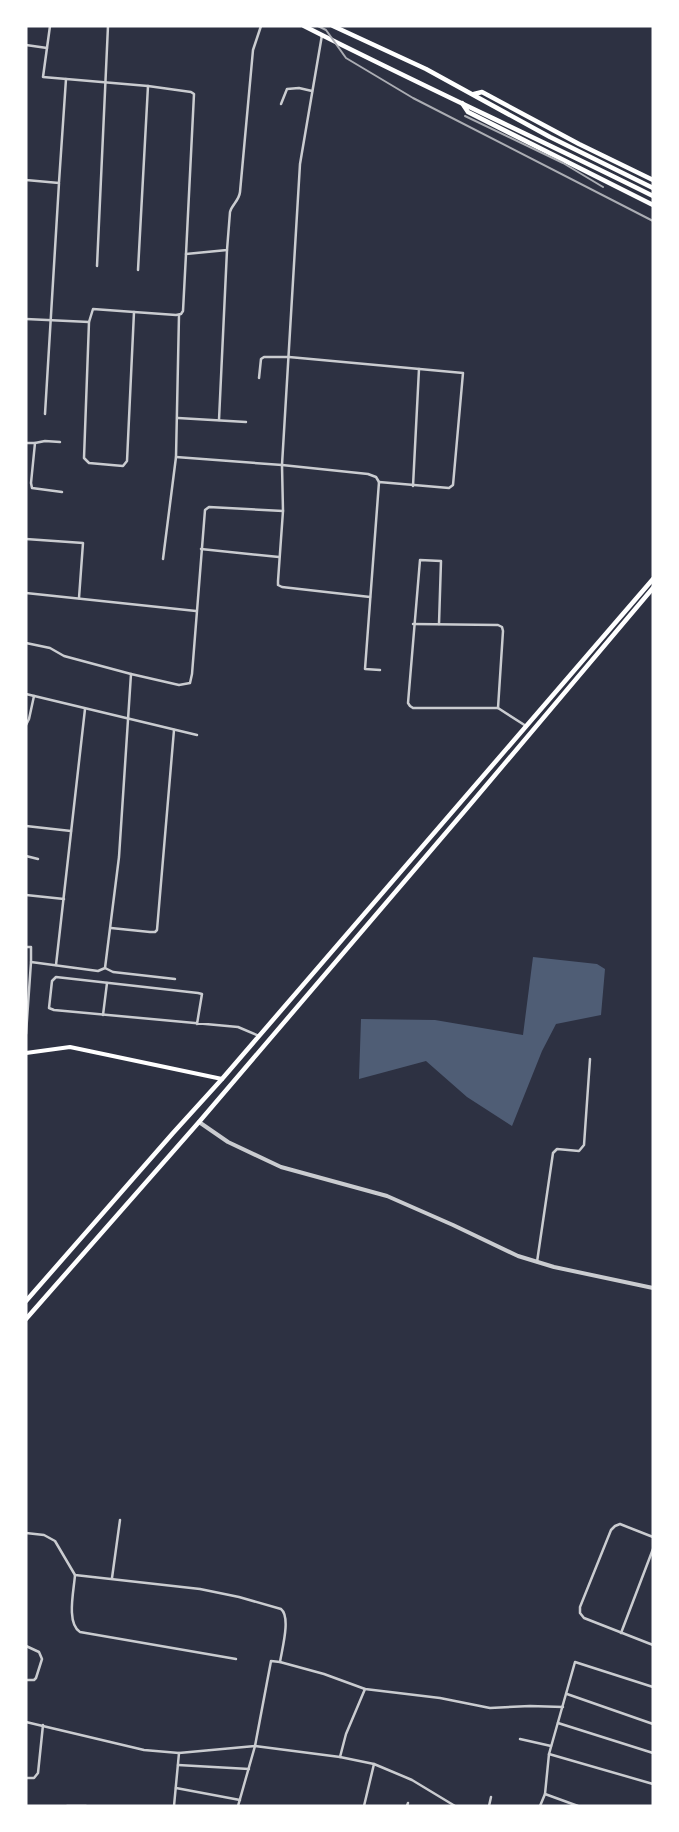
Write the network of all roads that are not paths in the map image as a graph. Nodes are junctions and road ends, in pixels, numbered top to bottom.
1 (50, 26) edge
2 (108, 26) edge
3 (261, 26) edge
4 (304, 26) edge
5 (333, 26) edge
6 (322, 35) junction
7 (26, 45) edge
8 (47, 48) junction
9 (66, 79) junction
10 (105, 82) junction
11 (148, 86) junction
12 (312, 91) junction
13 (474, 94) junction
14 (462, 103) junction
15 (281, 104) dead end
16 (26, 180) edge
17 (653, 180) edge
18 (59, 182) junction
19 (653, 188) edge
20 (653, 196) edge
21 (653, 205) edge
22 (227, 250) junction
23 (186, 254) junction
24 (97, 266) dead end
25 (138, 270) dead end
26 (134, 312) junction
27 (179, 315) junction
28 (26, 319) edge
29 (50, 321) junction
30 (90, 322) junction
31 (289, 357) junction
32 (419, 369) junction
33 (259, 378) dead end
34 (44, 414) dead end
35 (178, 418) junction
36 (219, 420) junction
37 (246, 422) dead end
38 (60, 442) dead end
39 (26, 443) edge
40 (35, 444) junction
41 (176, 457) junction
42 (282, 465) junction
43 (378, 482) junction
44 (413, 486) junction
45 (62, 492) dead end
46 (282, 511) junction
47 (26, 539) edge
48 (201, 549) junction
49 (280, 557) junction
50 (163, 559) dead end
51 (653, 580) edge
52 (653, 588) edge
53 (26, 593) edge
54 (370, 597) junction
55 (79, 598) junction
56 (197, 611) junction
57 (413, 624) junction
58 (439, 624) junction
59 (26, 643) edge
60 (380, 670) dead end
61 (131, 674) junction
62 (26, 694) edge
63 (34, 696) junction
64 (498, 708) junction
65 (85, 709) junction
66 (127, 718) junction
67 (26, 724) edge
68 (526, 726) junction
69 (174, 730) junction
70 (197, 736) dead end
71 (26, 826) edge
72 (71, 831) junction
73 (26, 856) edge
74 (38, 859) dead end
75 (26, 894) edge
76 (64, 899) junction
77 (111, 928) junction
78 (26, 947) edge
79 (31, 962) junction
80 (56, 965) junction
81 (105, 968) junction
82 (175, 979) dead end
83 (107, 983) junction
84 (103, 1015) junction
85 (198, 1024) junction
86 (26, 1034) edge
87 (259, 1036) junction
88 (26, 1053) edge
89 (590, 1059) dead end
90 (222, 1079) junction
91 (199, 1122) junction
92 (537, 1262) junction
93 (653, 1288) edge
94 (26, 1301) edge
95 (26, 1319) edge
96 (120, 1520) dead end
97 (26, 1533) edge
98 (653, 1537) edge
99 (653, 1549) edge
100 (75, 1575) junction
101 (112, 1578) junction
102 (621, 1633) junction
103 (653, 1645) edge
104 (26, 1646) edge
105 (236, 1659) dead end
106 (280, 1662) junction
107 (26, 1680) edge
108 (653, 1687) edge
109 (365, 1689) junction
110 (566, 1694) junction
111 (563, 1707) junction
112 (26, 1722) edge
113 (558, 1723) junction
114 (653, 1724) edge
115 (43, 1725) junction
116 (520, 1739) dead end
117 (255, 1746) junction
118 (552, 1746) junction
119 (653, 1752) edge
120 (179, 1753) junction
121 (549, 1754) junction
122 (340, 1757) junction
123 (374, 1764) junction
124 (178, 1765) junction
125 (249, 1770) junction
126 (26, 1778) edge
127 (653, 1784) edge
128 (176, 1788) junction
129 (545, 1794) junction
130 (491, 1797) dead end
131 (240, 1800) junction
132 (67, 1806) edge
133 (86, 1806) edge
134 (174, 1806) edge
135 (238, 1806) edge
136 (364, 1806) edge
137 (455, 1806) edge
138 (489, 1806) edge
139 (540, 1806) edge
140 (578, 1806) edge

1 - 8 street
2 - 10 street
3 - 22 street
4 - 6 main road
5 - 13 main road
6 - 12 street
6 - 14 main road
7 - 8 street
8 - 9 street
9 - 10 street
9 - 18 street
10 - 11 street
10 - 24 street
11 - 23 street
11 - 25 street
12 - 15 street
12 - 31 street
13 - 17 main road
13 - 19 main road
14 - 20 main road
14 - 21 main road
16 - 18 street
18 - 29 street
22 - 23 street
22 - 36 street
23 - 27 street
26 - 27 street
26 - 30 street
26 - 30 street
27 - 35 street
28 - 29 street
29 - 30 street
29 - 34 street
31 - 32 street
31 - 33 street
31 - 42 street
32 - 44 street
32 - 44 street
35 - 36 street
35 - 41 street
36 - 37 street
38 - 40 street
39 - 40 street
40 - 45 street
41 - 42 street
41 - 50 street
42 - 43 street
42 - 46 street
43 - 44 street
43 - 54 street
46 - 48 street
46 - 49 street
47 - 55 street
48 - 49 street
48 - 56 street
49 - 54 street
51 - 68 main road
52 - 91 main road
53 - 55 street
54 - 60 street
55 - 56 street
56 - 61 street
57 - 58 street
57 - 58 street
57 - 64 street
58 - 64 street
59 - 61 street
61 - 66 street
62 - 63 street
63 - 65 street
63 - 67 street
64 - 68 street
65 - 66 street
65 - 72 street
66 - 69 street
66 - 77 street
68 - 87 main road
69 - 70 street
69 - 77 street
71 - 72 street
72 - 76 street
73 - 74 street
75 - 76 street
76 - 80 street
77 - 81 street
78 - 79 street
79 - 80 street
79 - 86 street
80 - 81 street
81 - 82 street
83 - 84 street
83 - 84 street
83 - 85 street
84 - 85 street
85 - 87 street
87 - 90 main road
88 - 90 main road
89 - 92 street
90 - 94 main road
91 - 92 street
91 - 95 main road
92 - 93 street
96 - 101 street
97 - 100 street
98 - 102 street
99 - 102 street
100 - 101 street
100 - 105 street
101 - 106 street
102 - 103 street
104 - 107 street
106 - 109 street
106 - 117 street
108 - 110 street
109 - 111 street
109 - 122 street
110 - 111 street
110 - 114 street
111 - 113 street
112 - 115 street
113 - 118 street
113 - 119 street
115 - 120 street
115 - 126 street
116 - 118 street
117 - 120 street
117 - 122 street
117 - 125 street
118 - 121 street
120 - 124 street
121 - 127 street
121 - 129 street
122 - 123 street
123 - 136 street
123 - 137 street
124 - 125 street
124 - 128 street
125 - 131 street
128 - 131 street
128 - 134 street
129 - 139 street
129 - 140 street
130 - 138 street
131 - 135 street
132 - 133 street

